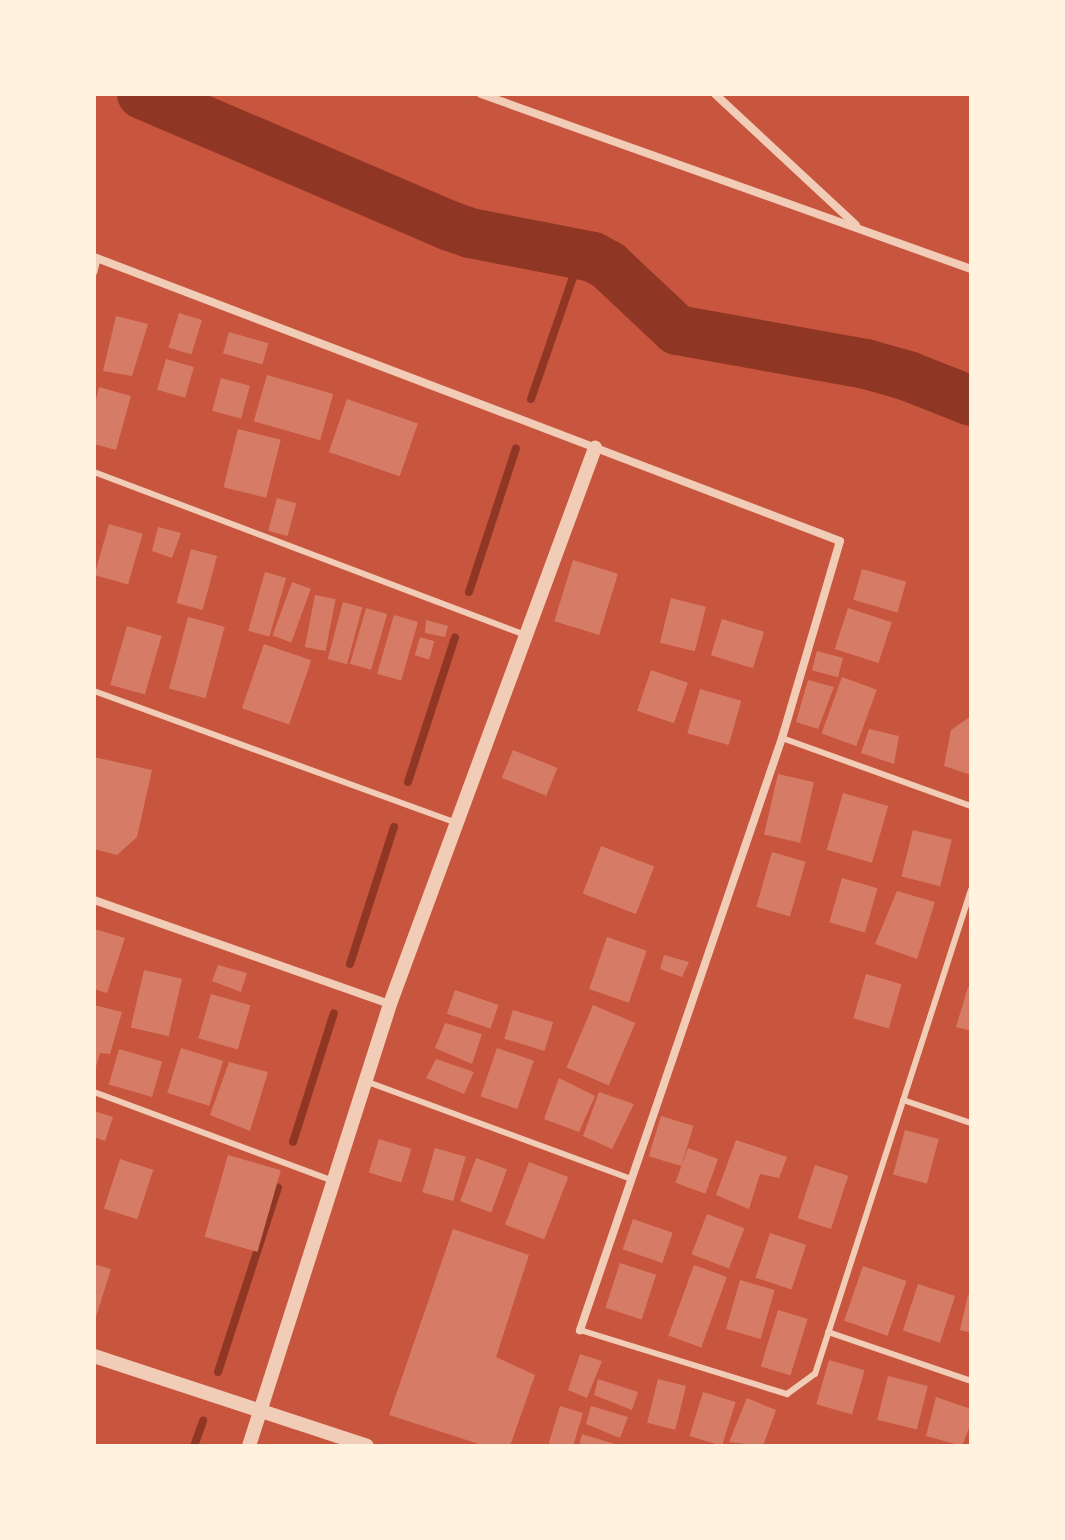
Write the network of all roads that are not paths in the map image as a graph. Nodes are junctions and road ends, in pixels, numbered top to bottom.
1 (481, 94) edge
2 (715, 94) edge
3 (859, 228) junction
4 (96, 258) edge
5 (971, 269) edge
6 (94, 273) edge
7 (595, 448) junction
8 (94, 472) edge
9 (526, 635) junction
10 (94, 691) edge
11 (782, 738) junction
12 (971, 806) edge
13 (457, 823) junction
14 (971, 890) edge
15 (94, 900) edge
16 (390, 1004) junction
17 (365, 1081) junction
18 (94, 1092) edge
19 (903, 1100) junction
20 (971, 1123) edge
21 (631, 1179) junction
22 (333, 1181) junction
23 (580, 1330) joint
24 (828, 1332) junction
25 (94, 1356) edge
26 (971, 1381) edge
27 (260, 1411) junction
28 (249, 1446) edge
29 (367, 1446) edge

1 - 3 street
2 - 3 street
3 - 5 street
4 - 6 lane
4 - 7 street
7 - 9 street
7 - 11 street
8 - 9 lane
9 - 13 street
10 - 13 lane
11 - 12 lane
11 - 21 street
13 - 16 street
14 - 19 lane
15 - 16 street
16 - 17 street
17 - 21 lane
17 - 22 street
18 - 22 lane
19 - 20 lane
19 - 24 lane
21 - 23 street
22 - 27 street
23 - 24 lane
24 - 26 lane
25 - 27 street
27 - 28 street
27 - 29 street

